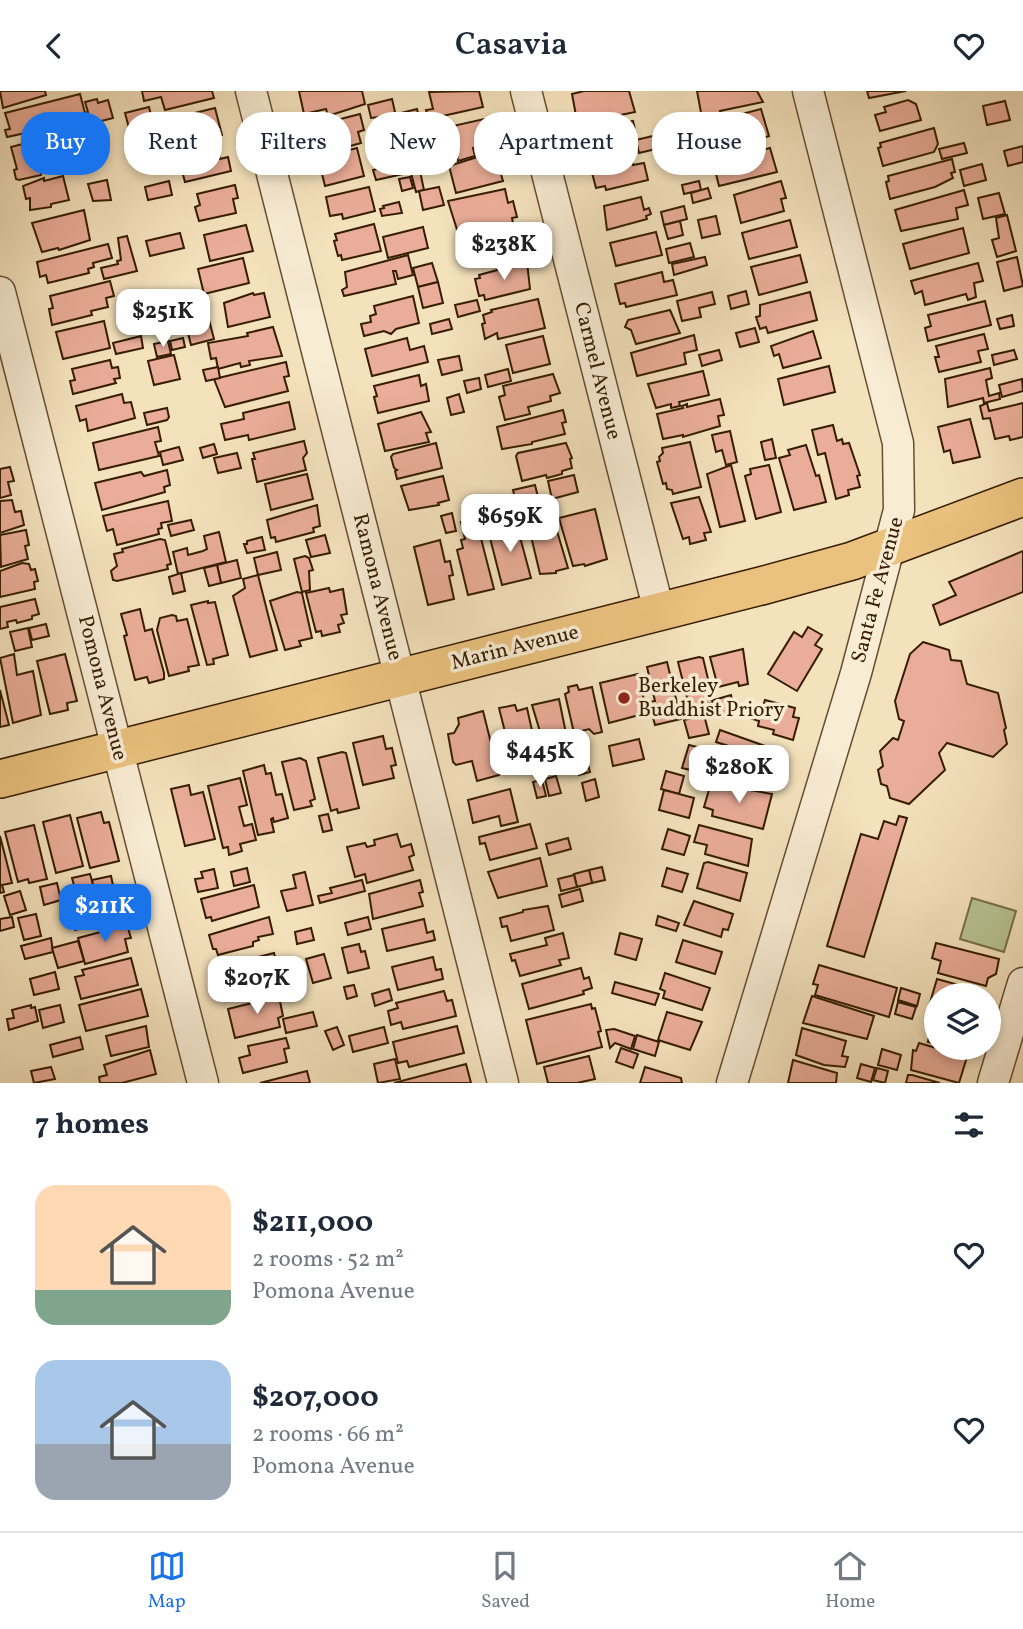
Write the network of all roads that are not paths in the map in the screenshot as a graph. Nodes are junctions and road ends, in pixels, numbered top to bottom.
1 (251, 91) edge
2 (526, 91) edge
3 (808, 91) edge
4 (0, 292) edge
5 (1023, 498) edge
6 (891, 548) junction
7 (659, 611) junction
8 (400, 677) junction
9 (118, 750) junction
10 (0, 779) edge
11 (1023, 983) edge
12 (203, 1083) edge
13 (503, 1083) edge
14 (732, 1083) edge
15 (993, 1083) edge

1 - 8 street, Ramona Avenue
2 - 7 street, Carmel Avenue
3 - 6 street, Santa Fe Avenue
4 - 9 street, Pomona Avenue
5 - 6 main road, Marin Avenue
6 - 7 main road, Marin Avenue
6 - 14 street, Santa Fe Avenue
7 - 8 main road, Marin Avenue
8 - 9 main road, Marin Avenue
8 - 13 street, Ramona Avenue
9 - 10 main road, Marin Avenue
9 - 12 street, Pomona Avenue
11 - 15 street

